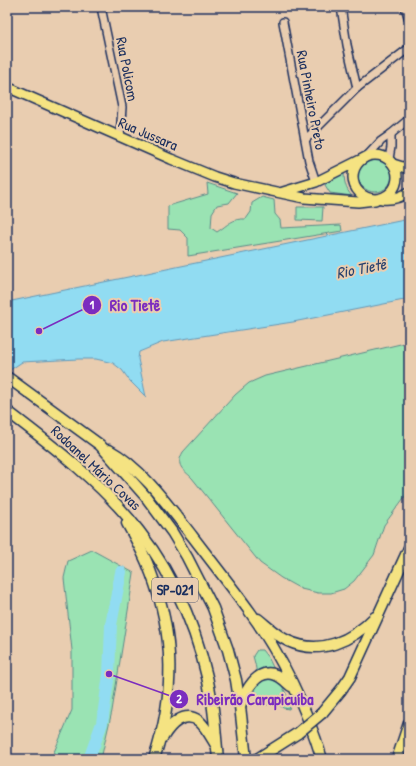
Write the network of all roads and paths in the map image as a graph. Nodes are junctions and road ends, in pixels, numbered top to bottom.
1 (101, 7) edge
2 (341, 7) edge
3 (404, 7) edge
4 (409, 20) edge
5 (283, 22) dead end
6 (409, 48) edge
7 (7, 87) edge
8 (357, 88) junction
9 (409, 119) edge
10 (391, 134) junction
11 (120, 137) junction
12 (306, 139) junction
13 (364, 158) junction
14 (391, 162) junction
15 (409, 169) edge
16 (316, 182) junction
17 (282, 192) junction
18 (409, 192) edge
19 (324, 198) junction
20 (378, 200) junction
21 (7, 377) edge
22 (7, 411) edge
23 (124, 466) junction
24 (119, 507) junction
25 (409, 548) edge
26 (250, 613) junction
27 (379, 613) junction
28 (295, 690) junction
29 (240, 706) junction
30 (409, 723) edge
31 (159, 744) junction
32 (217, 747) junction
33 (261, 757) edge
34 (154, 759) edge
35 (218, 759) edge
36 (246, 759) edge
37 (322, 759) edge
38 (397, 759) edge

1 - 11 street, Rua Policom
2 - 8 street
3 - 4 street
5 - 12 street, Rua Pinheiro Preto
6 - 8 street
7 - 11 main road, Rua Jussara
8 - 12 street
9 - 10 street
10 - 13 street
10 - 14 street
11 - 17 main road, Rua Jussara
12 - 16 street, Rua Pinheiro Preto
13 - 14 main road
13 - 16 main road, Rua Jussara
13 - 20 main road
14 - 15 main road
14 - 20 main road
16 - 17 main road, Rua Jussara
16 - 19 main road
17 - 19 main road, Rua Jussara
18 - 20 main road, Rua Jussara
19 - 20 main road, Rua Jussara
21 - 23 highway, Rodoanel Mário Covas / SP-021
22 - 24 highway, Rodoanel Mário Covas / SP-021
23 - 26 highway
23 - 29 highway, Rodoanel Mário Covas / SP-021
24 - 31 highway
24 - 32 highway, Rodoanel Mário Covas / SP-021
25 - 27 highway
26 - 27 highway
26 - 28 highway
27 - 33 highway, bridge
28 - 29 highway
28 - 37 highway
29 - 36 highway, Rodoanel Mário Covas / SP-021
30 - 38 highway
31 - 32 highway
31 - 34 highway
32 - 35 highway, Rodoanel Mário Covas / SP-021

